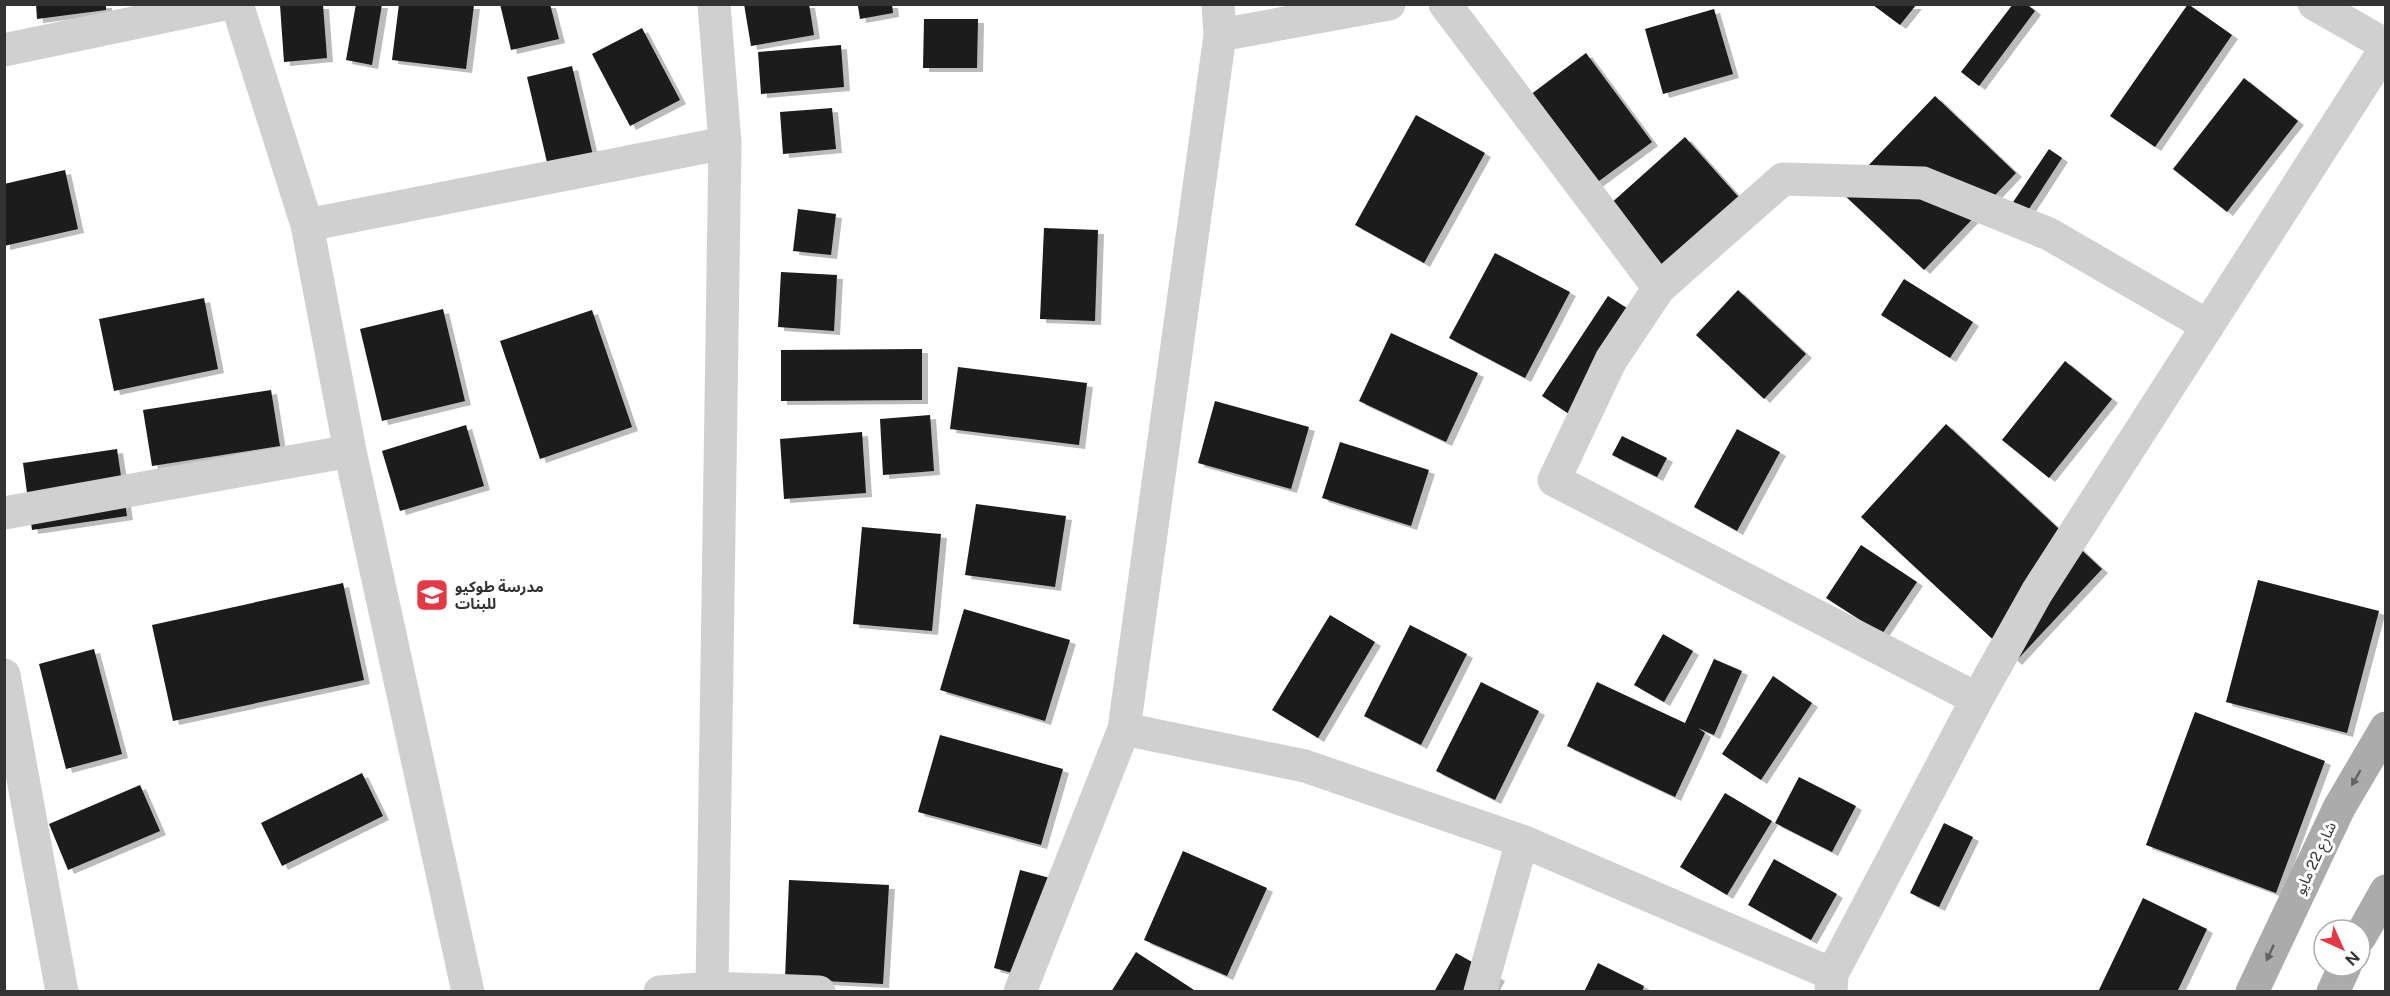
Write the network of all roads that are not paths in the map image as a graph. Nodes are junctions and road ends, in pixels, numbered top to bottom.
1 (224, 4) edge
2 (237, 4) edge
3 (714, 4) edge
4 (1389, 4) edge
5 (1445, 4) edge
6 (2314, 4) edge
7 (1219, 20) edge
8 (2385, 47) edge
9 (4, 50) edge
10 (725, 143) junction
11 (307, 225) junction
12 (1659, 288) junction
13 (2208, 326) junction
14 (350, 451) junction
15 (4, 513) edge
16 (4, 675) edge
17 (1977, 699) junction
18 (2385, 728) edge
19 (1124, 729) junction
20 (1522, 841) junction
21 (2385, 891) edge
22 (2371, 918) edge
23 (2339, 978) edge
24 (1831, 983) edge
25 (712, 988) junction
26 (62, 992) edge
27 (468, 992) edge
28 (660, 992) edge
29 (819, 992) edge
30 (1020, 992) edge
31 (1480, 992) edge
32 (2252, 992) edge
33 (2333, 992) edge

1 - 9 street
2 - 11 street
3 - 10 street
4 - 7 street
5 - 12 street
6 - 8 street
7 - 19 street
8 - 13 street
10 - 11 street
10 - 25 street
11 - 14 street
12 - 13 street
12 - 17 street
13 - 17 street
14 - 15 street
14 - 27 street
16 - 26 street
17 - 24 street
18 -> 32 main road, شارع 22 مايو
19 - 20 street
19 - 30 street
20 - 24 street
20 - 31 street
21 - 22 main road
23 - 33 main road
25 - 28 street
25 - 29 street

